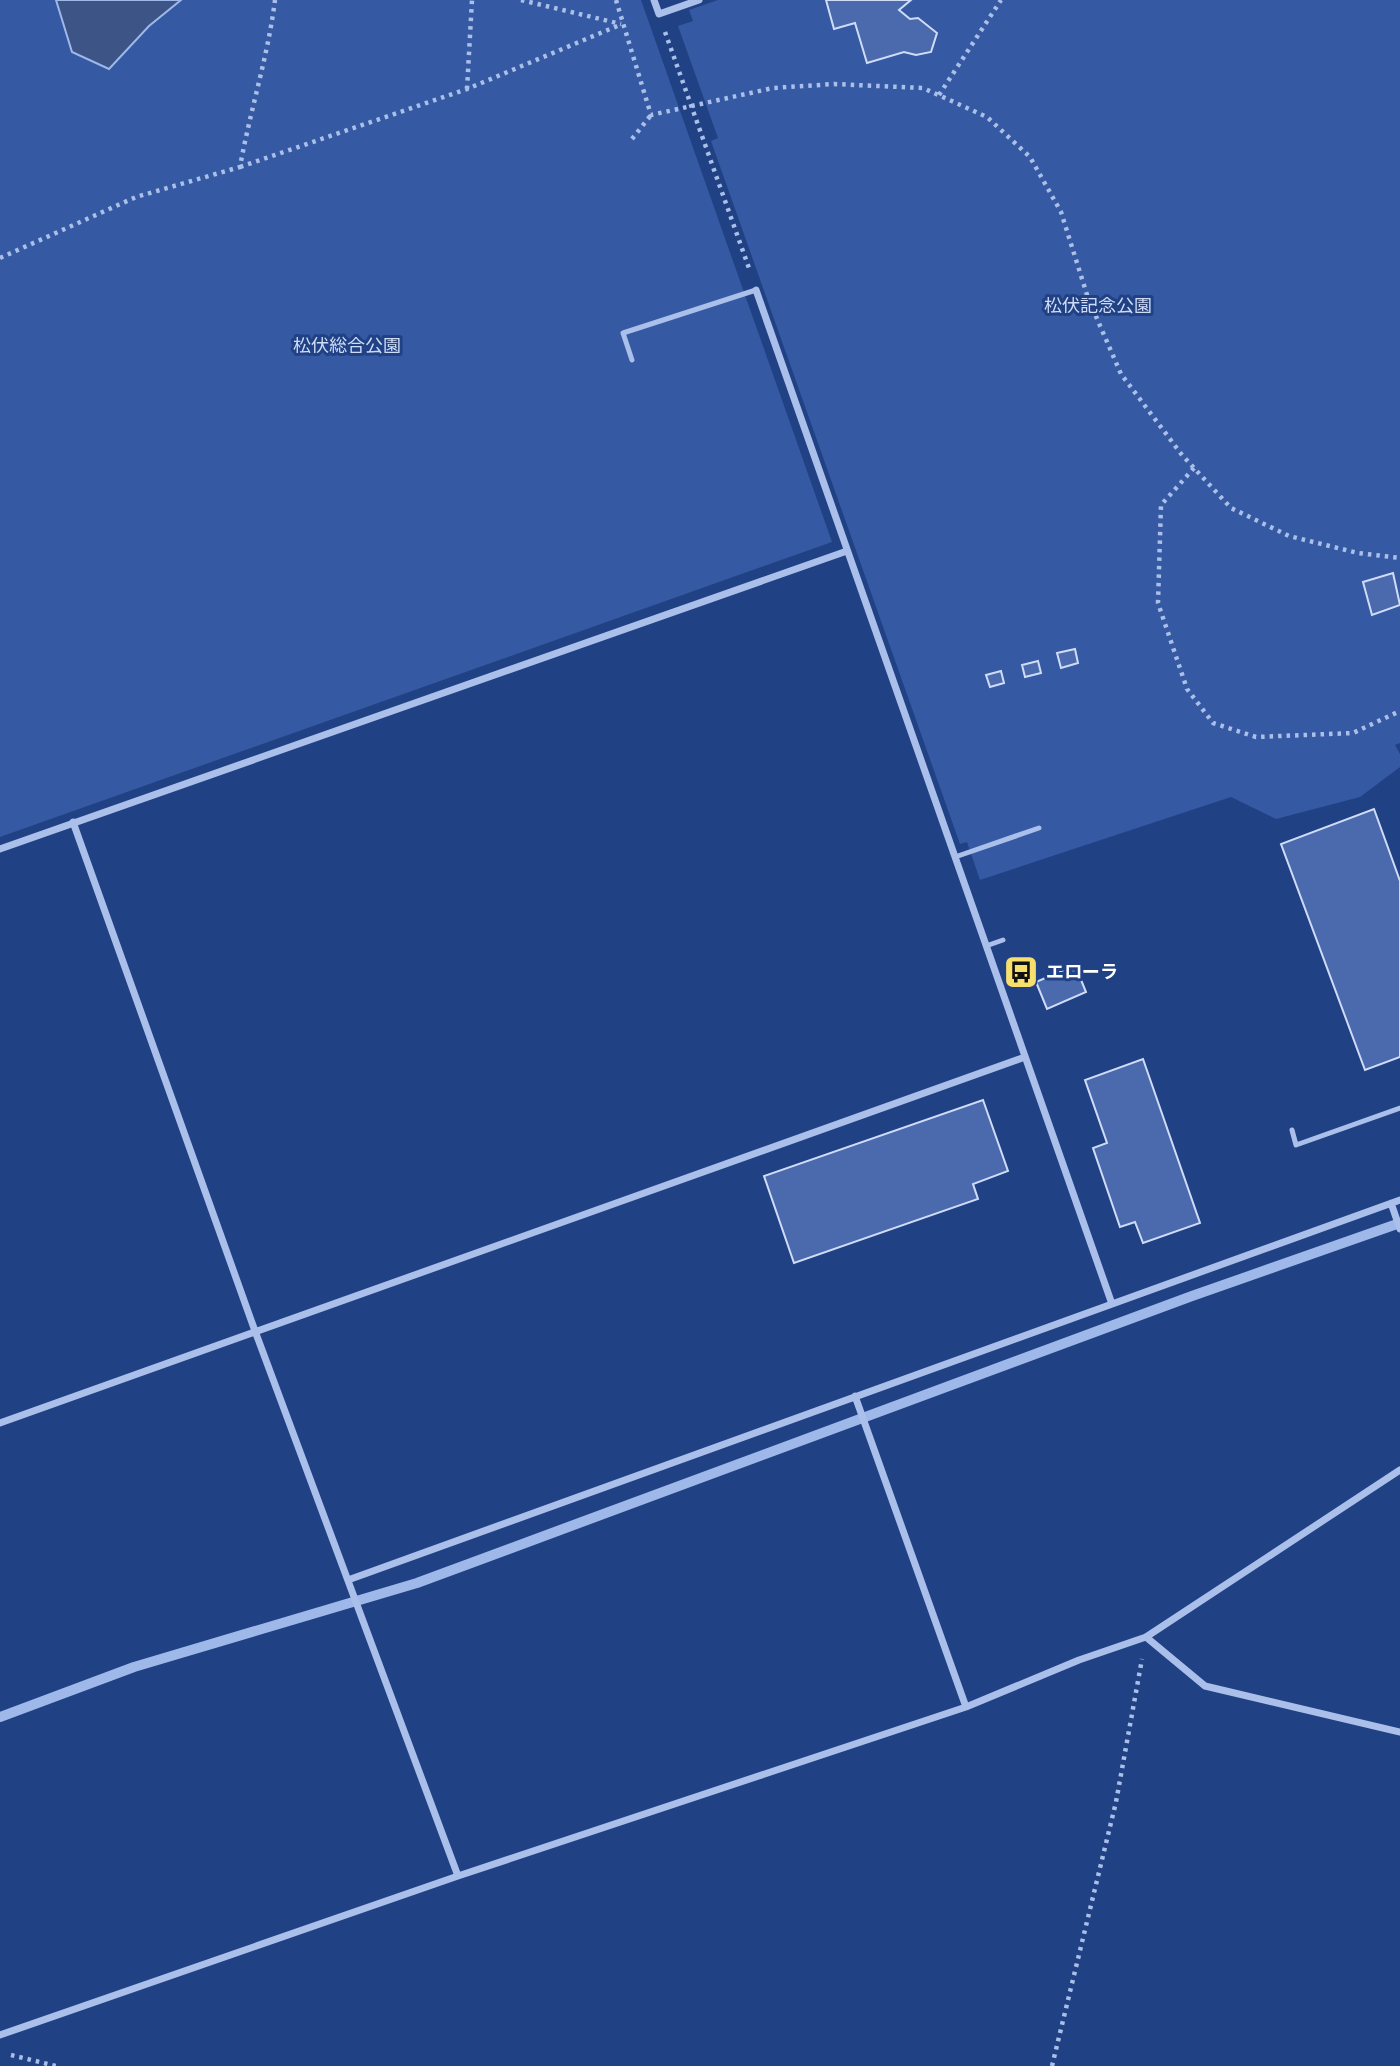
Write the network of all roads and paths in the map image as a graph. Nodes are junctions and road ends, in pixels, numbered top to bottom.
1 (275, 0) edge
2 (471, 0) edge
3 (521, 0) edge
4 (616, 0) edge
5 (654, 0) edge
6 (699, 0) edge
7 (1001, 0) edge
8 (659, 14) junction
9 (622, 24) junction
10 (467, 89) junction
11 (939, 95) junction
12 (692, 108) junction
13 (651, 114) junction
14 (632, 139) dead end
15 (240, 167) junction
16 (0, 258) edge
17 (756, 290) junction
18 (632, 360) dead end
19 (1194, 468) junction
20 (847, 551) junction
21 (1400, 558) edge
22 (1400, 711) edge
23 (73, 822) junction
24 (1039, 828) dead end
25 (0, 849) edge
26 (955, 857) junction
27 (1003, 940) dead end
28 (986, 946) junction
29 (1025, 1057) junction
30 (1400, 1108) edge
31 (1292, 1130) dead end
32 (1400, 1200) edge
33 (1391, 1203) junction
34 (1400, 1229) edge
35 (1112, 1304) junction
36 (255, 1331) junction
37 (855, 1396) junction
38 (0, 1423) edge
39 (1400, 1470) edge
40 (348, 1580) junction
41 (1146, 1637) junction
42 (966, 1707) junction
43 (1400, 1732) edge
44 (458, 1876) junction
45 (0, 2035) edge
46 (0, 2052) edge
47 (56, 2066) edge
48 (1052, 2066) edge

1 - 15 path
2 - 10 path
3 - 9 path
4 - 9 path
5 - 8 street
6 - 8 street
7 - 11 path
8 - 12 path
9 - 10 path
9 - 13 path
10 - 15 path
11 - 12 path
11 - 19 path
12 - 13 path
12 - 17 path
13 - 14 path
15 - 16 path
17 - 18 lane
17 - 20 street
19 - 21 path
19 - 22 path
20 - 23 street
20 - 26 street
23 - 25 street
23 - 36 street
24 - 26 lane
26 - 28 street
27 - 28 lane
28 - 29 street
29 - 35 street
29 - 36 street
30 - 31 lane
32 - 33 street
33 - 34 street
33 - 35 street
35 - 37 street
36 - 38 street
36 - 40 street
37 - 40 street
37 - 42 street
39 - 41 street
40 - 44 street
41 - 42 street
41 - 43 street
41 - 48 path
42 - 44 street
44 - 45 street
46 - 47 path

